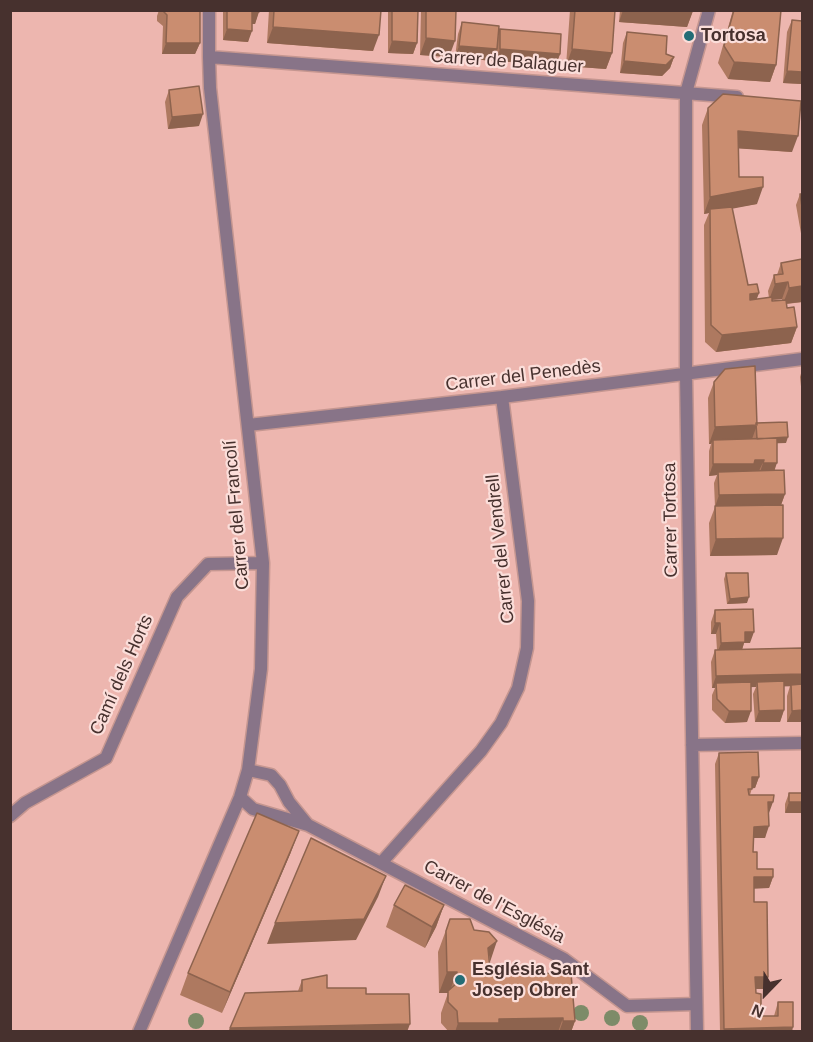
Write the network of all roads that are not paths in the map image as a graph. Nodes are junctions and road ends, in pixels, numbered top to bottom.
1 (209, 10) edge
2 (709, 10) edge
3 (209, 57) junction
4 (686, 93) junction
5 (744, 98) edge
6 (802, 359) edge
7 (686, 375) junction
8 (502, 398) junction
9 (248, 424) junction
10 (263, 563) junction
11 (802, 743) edge
12 (692, 745) junction
13 (248, 770) junction
14 (240, 797) junction
15 (10, 816) edge
16 (308, 825) junction
17 (381, 863) junction
18 (696, 1004) junction
19 (139, 1032) edge
20 (697, 1032) edge

1 - 3 street, Carrer del Francolí
2 - 4 street, Carrer Tortosa
3 - 4 street, Carrer de Balaguer
3 - 9 street, Carrer del Francolí
4 - 5 street, Carrer de Balaguer
4 - 7 street, Carrer Tortosa
6 - 7 street, Carrer del Penedès
7 - 8 street, Carrer del Penedès
7 - 12 street, Carrer Tortosa
8 - 9 street, Carrer del Penedès
8 - 17 street, Carrer del Vendrell
9 - 10 street, Carrer del Francolí
10 - 13 street, Carrer del Francolí
10 - 15 street, Camí dels Horts
11 - 12 street
12 - 18 street, Carrer Tortosa
13 - 14 street, Carrer del Francolí
13 - 16 street, Carrer de l'Església
14 - 16 street, Carrer de l'Església
14 - 19 street, Carrer del Francolí
16 - 17 street, Carrer de l'Església
17 - 18 street, Carrer de l'Església
18 - 20 street, Carrer Tortosa

